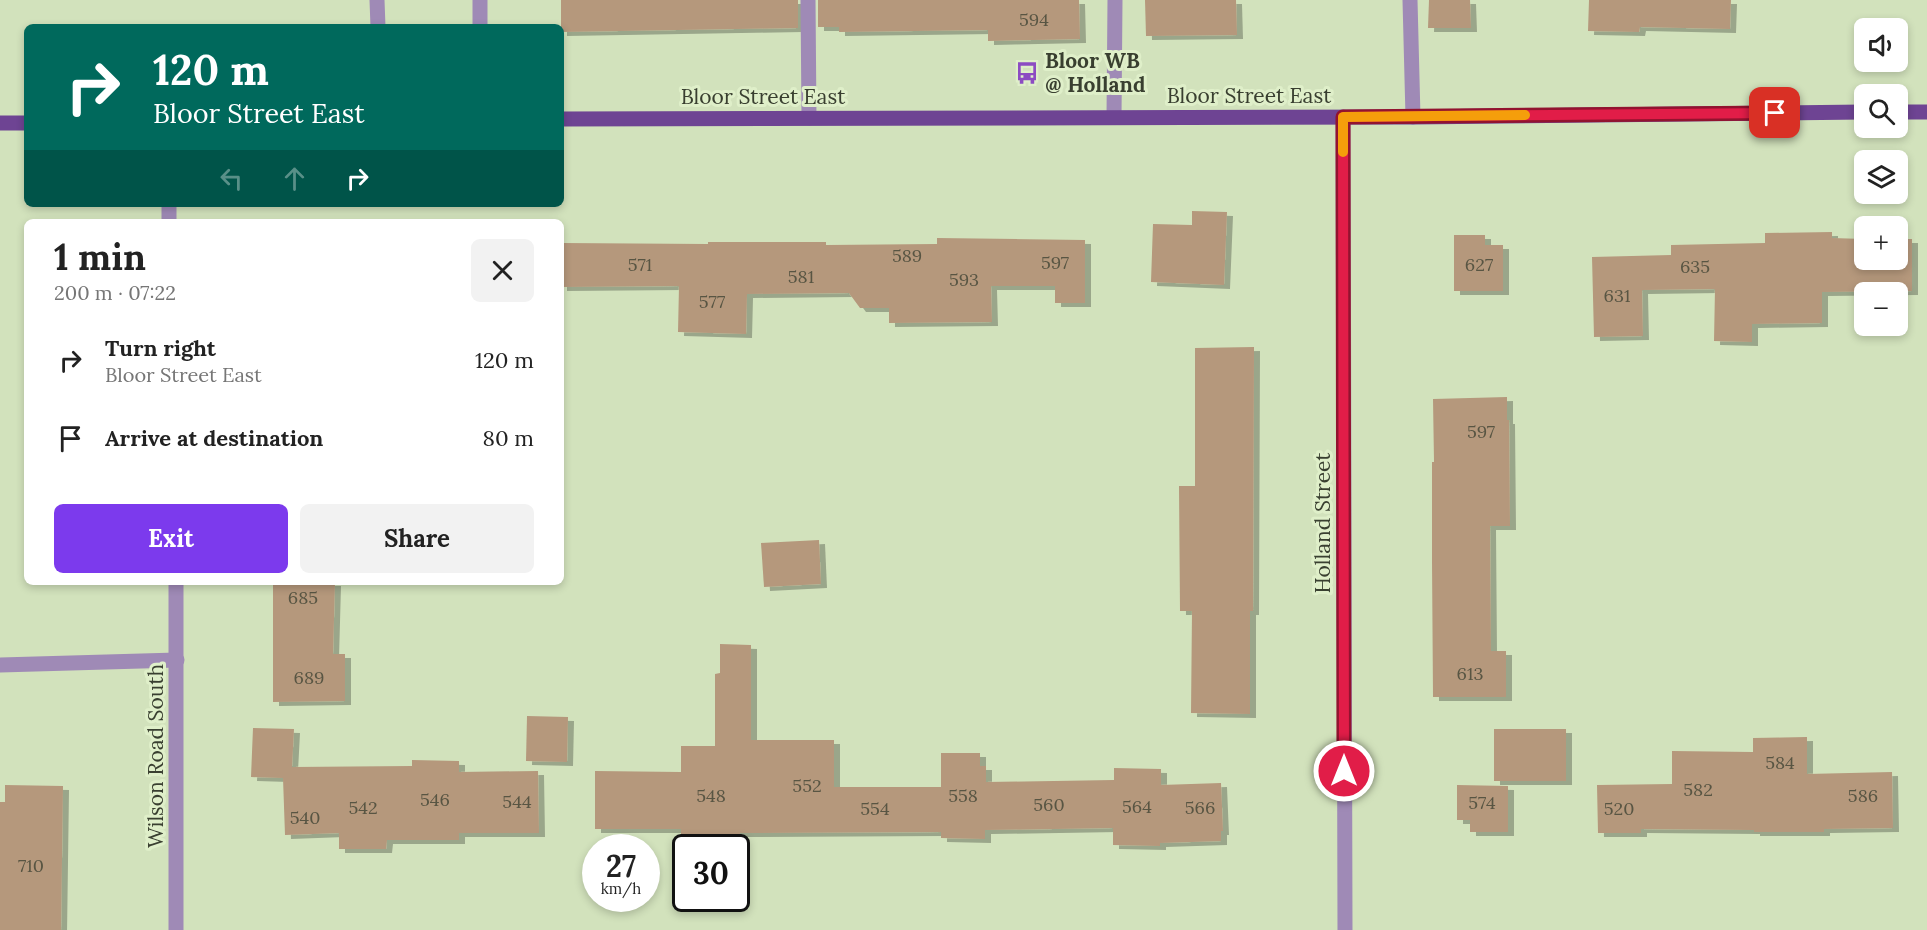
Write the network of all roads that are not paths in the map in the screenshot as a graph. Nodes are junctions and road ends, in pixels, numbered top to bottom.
1 (377, 0) edge
2 (480, 0) edge
3 (808, 0) edge
4 (1115, 0) edge
5 (1410, 0) edge
6 (378, 24) edge
7 (480, 24) edge
8 (1854, 112) edge
9 (1908, 112) edge
10 (1927, 112) edge
11 (1114, 117) junction
12 (1343, 117) junction
13 (1413, 117) junction
14 (809, 118) junction
15 (564, 119) edge
16 (0, 123) edge
17 (24, 123) edge
18 (176, 585) edge
19 (177, 660) junction
20 (0, 665) edge
21 (176, 930) edge
22 (1345, 930) edge

1 - 6 street
2 - 7 street
3 - 14 street
4 - 11 street
5 - 13 street
8 - 13 main road, Bloor Street East
9 - 10 main road
11 - 12 main road, Bloor Street East
11 - 14 main road, Bloor Street East
12 - 13 main road, Bloor Street East
12 - 22 street, Holland Street
14 - 15 main road, Bloor Street East
16 - 17 main road
18 - 19 street, Wilson Road South
19 - 20 street
19 - 21 street, Wilson Road South

